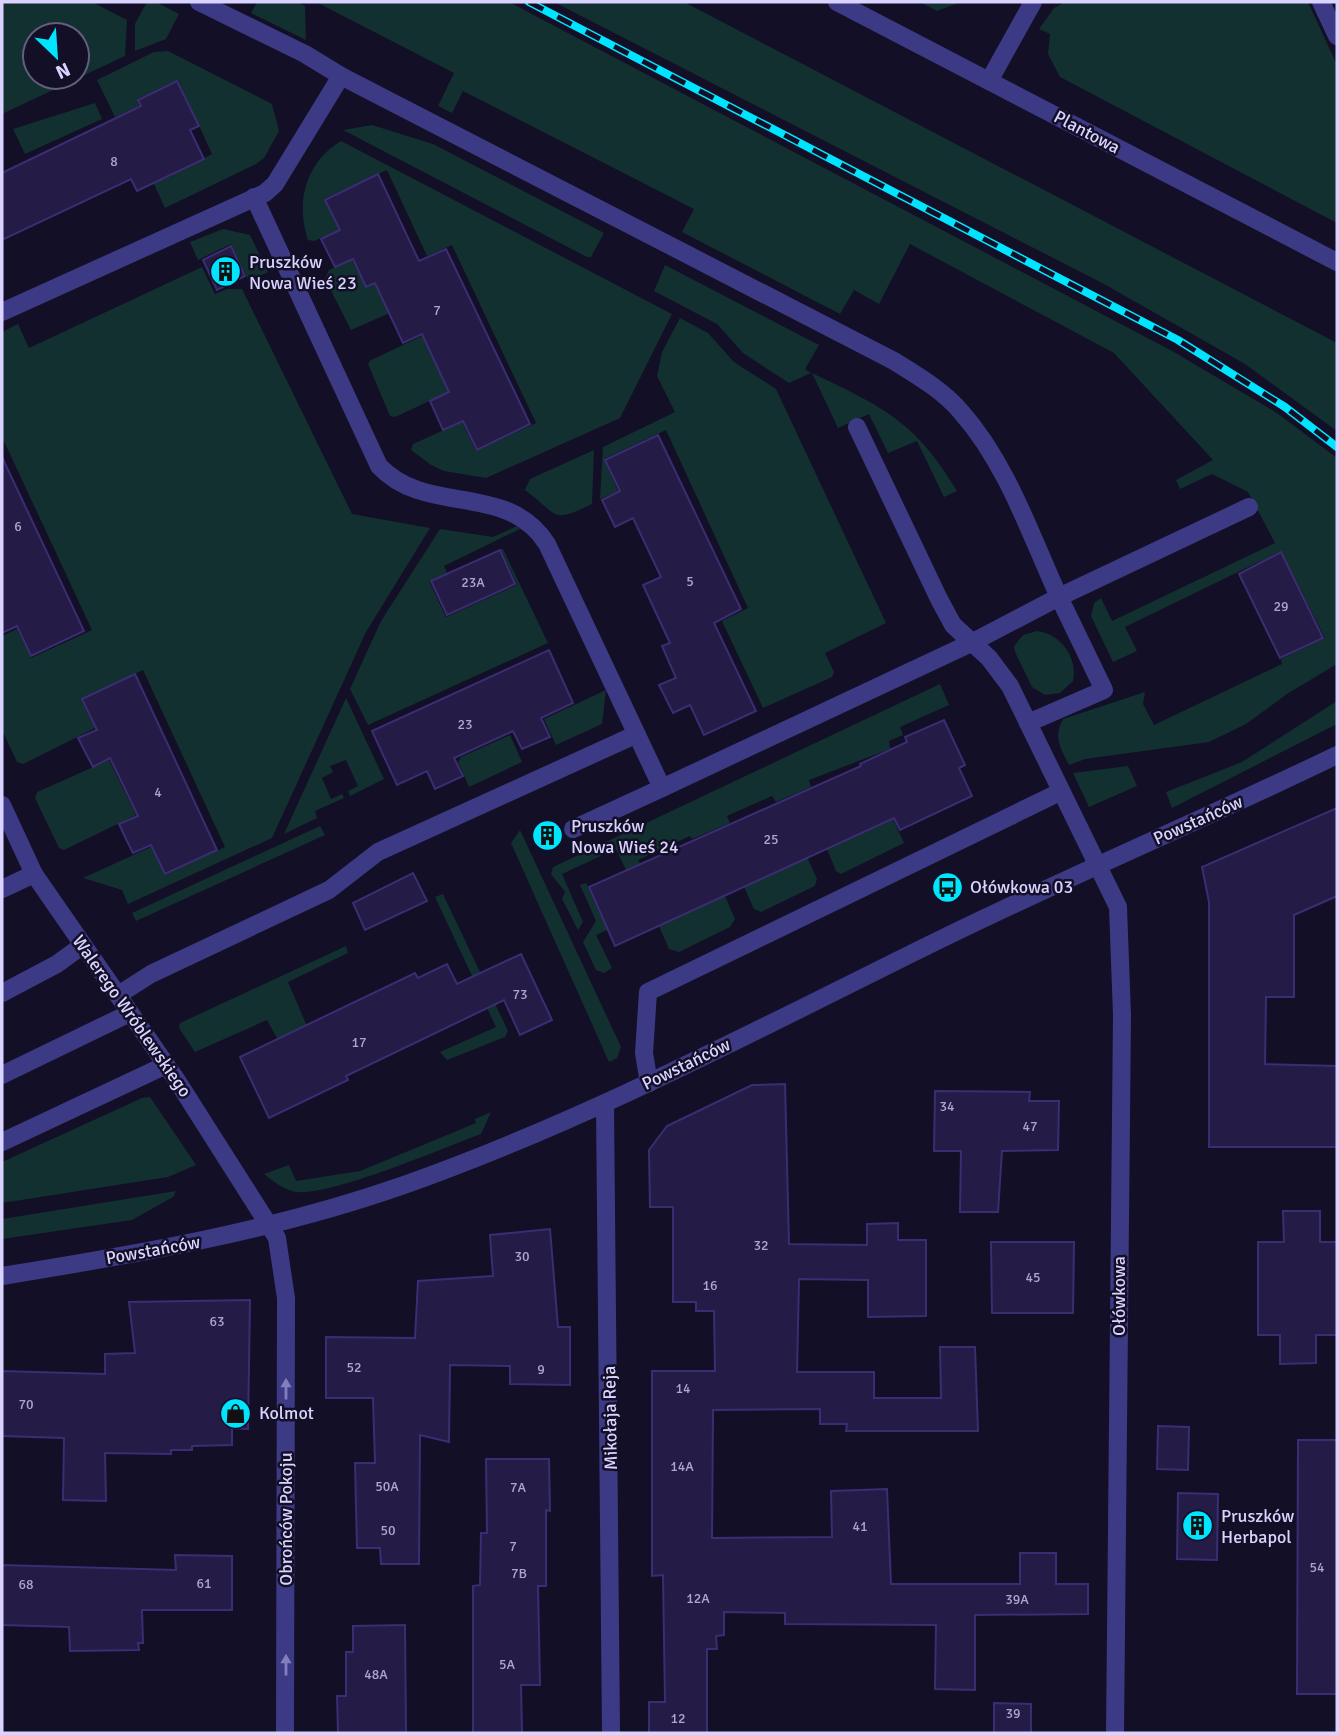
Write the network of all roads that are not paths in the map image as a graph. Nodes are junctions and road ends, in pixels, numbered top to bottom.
1 (199, 2) edge
2 (837, 2) edge
3 (1033, 2) edge
4 (1321, 2) edge
5 (1337, 36) edge
6 (341, 76) junction
7 (989, 81) junction
8 (254, 197) junction
9 (1337, 262) edge
10 (2, 312) edge
11 (857, 427) dead end
12 (1249, 507) dead end
13 (1059, 597) junction
14 (971, 643) junction
15 (1028, 723) junction
16 (635, 735) junction
17 (1337, 755) edge
18 (662, 788) junction
19 (1060, 792) junction
20 (2, 805) edge
21 (573, 829) dead end
22 (1098, 864) junction
23 (34, 874) junction
24 (2, 889) edge
25 (83, 945) junction
26 (2, 993) edge
27 (118, 995) junction
28 (130, 1013) junction
29 (166, 1065) junction
30 (2, 1074) edge
31 (649, 1083) junction
32 (605, 1104) junction
33 (2, 1142) edge
34 (269, 1225) junction
35 (2, 1276) edge
36 (285, 1733) edge
37 (611, 1733) edge
38 (1115, 1733) edge

1 - 6 street
2 - 7 street, Plantowa
3 - 7 street
4 - 5 street
6 - 8 street
6 - 13 street
7 - 9 street, Plantowa
8 - 10 street
8 - 16 street
11 - 14 street, Ołówkowa
12 - 13 street
13 - 14 street
13 - 15 street
14 - 15 street, Ołówkowa
14 - 18 street
15 - 19 street, Ołówkowa
16 - 18 street
16 - 27 street
17 - 22 street, Powstańców
18 - 21 street
19 - 22 street, Ołówkowa
19 - 31 street
20 - 23 street, Walerego Wróblewskiego
22 - 31 street, Powstańców
22 - 38 street, Ołówkowa
23 - 24 street
23 - 25 street, Walerego Wróblewskiego
25 - 26 street
25 - 27 street, Walerego Wróblewskiego
27 - 28 street, Walerego Wróblewskiego
28 - 29 street, Walerego Wróblewskiego
28 - 30 street
29 - 33 street
29 - 34 street, Walerego Wróblewskiego
31 - 32 street, Powstańców
32 - 34 street, Powstańców
32 - 37 street, Mikołaja Reja
34 - 35 street, Powstańców
36 -> 34 street, Obrońców Pokoju

